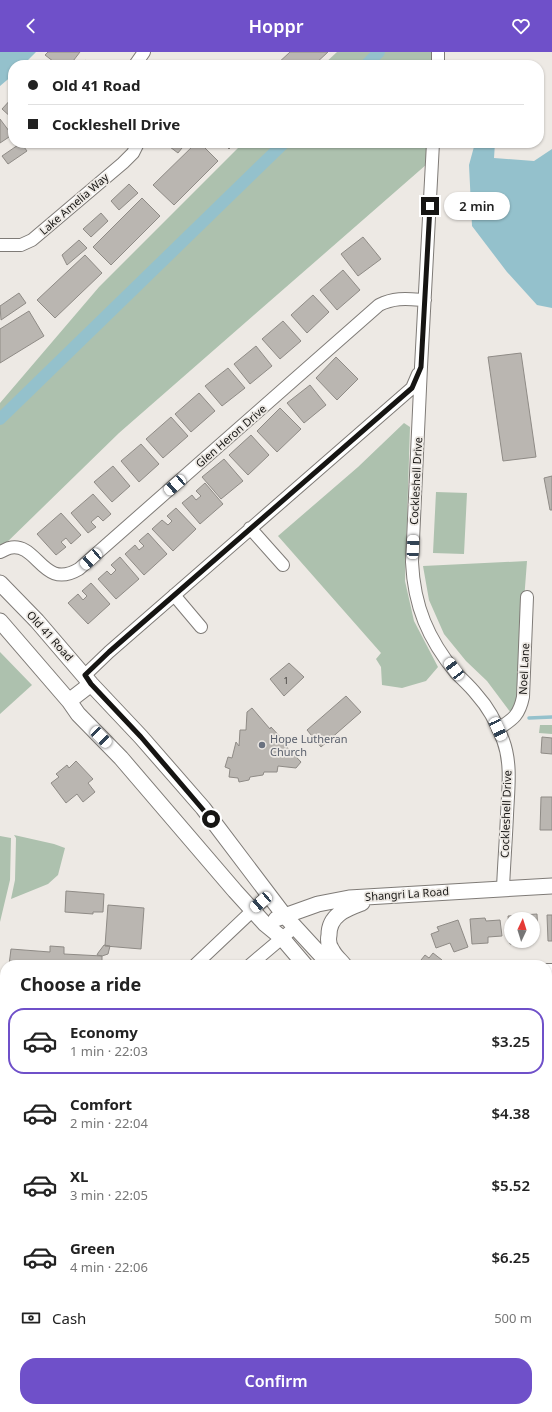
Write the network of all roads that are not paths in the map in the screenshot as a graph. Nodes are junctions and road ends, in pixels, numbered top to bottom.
1 (136, 148) edge
2 (433, 148) edge
3 (0, 245) edge
4 (425, 300) junction
5 (421, 367) junction
6 (250, 528) junction
7 (0, 552) edge
8 (283, 565) dead end
9 (0, 583) edge
10 (174, 595) junction
11 (527, 597) dead end
12 (0, 622) edge
13 (200, 627) dead end
14 (88, 680) junction
15 (69, 701) junction
16 (498, 729) junction
17 (552, 886) edge
18 (503, 888) junction
19 (270, 895) junction
20 (378, 896) junction
21 (252, 910) junction
22 (284, 915) junction
23 (265, 924) junction
24 (295, 927) junction
25 (282, 938) junction
26 (200, 960) edge
27 (256, 960) edge
28 (301, 960) edge
29 (325, 960) edge
30 (340, 960) edge

1 - 3 street, Lake Amelia Way
2 - 4 street, Cockleshell Drive
4 - 5 street, Cockleshell Drive
4 - 7 street, Glen Heron Drive
5 - 6 street
5 - 16 street, Cockleshell Drive
6 - 8 street
6 - 10 street
9 - 14 street, Old 41 Road
10 - 13 street
10 - 14 street
11 - 16 street, Noel Lane
12 - 15 street
14 - 15 street
14 - 19 street, Old 41 Road
15 - 21 street
16 - 18 street, Cockleshell Drive
17 - 18 street, Shangri La Road
18 - 20 street, Shangri La Road
19 - 21 street
19 - 22 street, Old 41 Road
20 - 22 street, Shangri La Road
20 - 30 street
21 - 23 street
21 - 26 street
22 - 23 street, Shangri La Road
22 - 24 street, Old 41 Road
23 - 25 street
24 - 25 street
24 - 29 street, Old 41 Road
25 - 27 street
25 - 28 street

